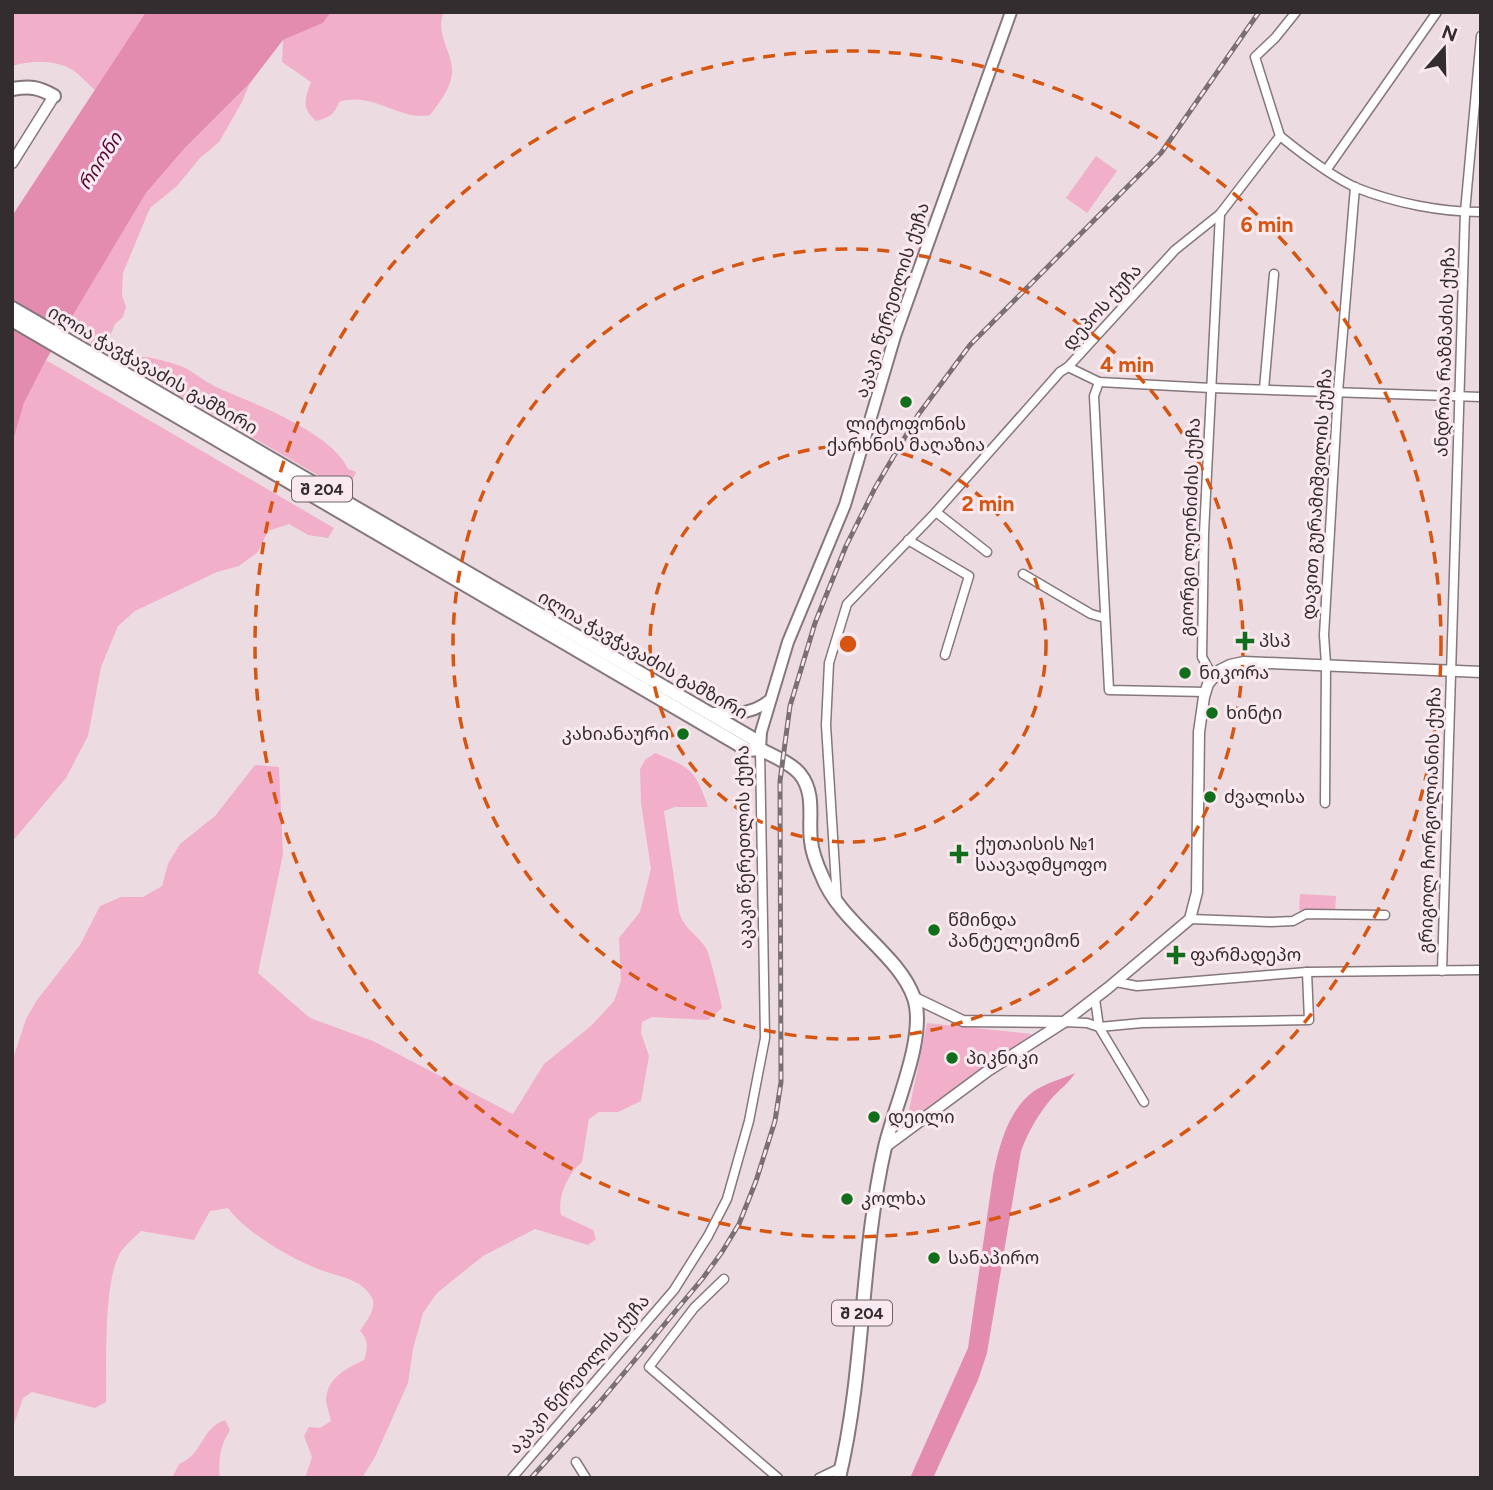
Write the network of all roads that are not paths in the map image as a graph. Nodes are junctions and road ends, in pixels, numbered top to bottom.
1 (1011, 12) edge
2 (1296, 12) edge
3 (1437, 12) edge
4 (1481, 36) edge
5 (12, 89) edge
6 (54, 96) joint
7 (1280, 136) junction
8 (12, 163) edge
9 (1327, 169) junction
10 (1355, 187) junction
11 (1465, 212) junction
12 (1481, 212) edge
13 (1220, 214) junction
14 (1274, 274) dead end
15 (12, 308) edge
16 (12, 320) edge
17 (1068, 367) junction
18 (1099, 382) junction
19 (1211, 388) junction
20 (1264, 389) junction
21 (1338, 392) junction
22 (1461, 396) junction
23 (1481, 397) edge
24 (936, 512) junction
25 (908, 540) junction
26 (987, 552) dead end
27 (1023, 574) dead end
28 (1105, 618) junction
29 (945, 655) dead end
30 (1326, 664) junction
31 (1450, 670) junction
32 (1481, 672) edge
33 (629, 675) junction
34 (1213, 677) junction
35 (1206, 692) junction
36 (770, 700) junction
37 (708, 713) junction
38 (760, 749) junction
39 (1325, 803) dead end
40 (837, 901) junction
41 (1385, 915) dead end
42 (1190, 919) junction
43 (1481, 970) edge
44 (1442, 971) junction
45 (1307, 972) junction
46 (1116, 982) junction
47 (913, 997) junction
48 (1095, 999) junction
49 (1065, 1022) junction
50 (1099, 1027) junction
51 (1144, 1102) dead end
52 (885, 1147) junction
53 (724, 1279) dead end
54 (576, 1462) dead end
55 (840, 1472) edge
56 (512, 1478) edge
57 (586, 1478) edge
58 (778, 1478) edge
59 (819, 1478) edge

1 - 36 main road, აკაკი წერეთლის ქუჩა
2 - 7 street
3 - 9 street
4 - 11 street, ანდრია რაზმაძის ქუჩა
5 - 6 main road
6 - 8 street
7 - 9 street
7 - 13 street, დეპოს ქუჩა
9 - 10 street
10 - 11 street
10 - 21 street, დავით გურამიშვილის ქუჩა
11 - 12 street
11 - 22 street, ანდრია რაზმაძის ქუჩა
13 - 17 street, დეპოს ქუჩა
13 - 19 street, გიორგი ლეონიძის ქუჩა
14 - 20 street
15 - 33 main road, ილია ჭავჭავაძის გამზირი / შ 204
16 - 33 main road, ილია ჭავჭავაძის გამზირი / შ 204
17 - 18 street
17 - 24 street, დეპოს ქუჩა
18 - 19 street
18 - 28 street
19 - 20 street
19 - 34 street, გიორგი ლეონიძის ქუჩა
20 - 21 street
21 - 22 street
21 - 30 street, დავით გურამიშვილის ქუჩა
22 - 23 street
22 - 31 street, ანდრია რაზმაძის ქუჩა
24 - 25 street, დეპოს ქუჩა
24 - 26 street
25 - 29 street
25 - 40 street, დეპოს ქუჩა
27 - 28 street
28 - 35 street
30 - 31 street
30 - 34 street
30 - 39 street, დავით გურამიშვილის ქუჩა
31 - 32 street
31 - 44 street, გრიგოლ ჩორგოლიანის ქუჩა
33 - 37 main road, ილია ჭავჭავაძის გამზირი / შ 204
33 - 38 main road, ილია ჭავჭავაძის გამზირი / შ 204
34 - 35 street
35 - 42 street
36 - 37 main road
36 - 38 main road, აკაკი წერეთლის ქუჩა
37 - 38 main road, ილია ჭავჭავაძის გამზირი / შ 204
38 - 40 main road, შ 204
38 - 56 street, აკაკი წერეთლის ქუჩა
40 - 47 main road, შ 204
41 - 42 street
42 - 46 street
43 - 44 street
44 - 45 street
45 - 46 street
45 - 50 street
46 - 48 street
47 - 49 street
47 - 52 main road, შ 204
48 - 49 street
48 - 50 street
49 - 50 street
49 - 52 street
50 - 51 street
52 - 55 main road, შ 204
53 - 58 street
54 - 57 street
55 - 59 street

